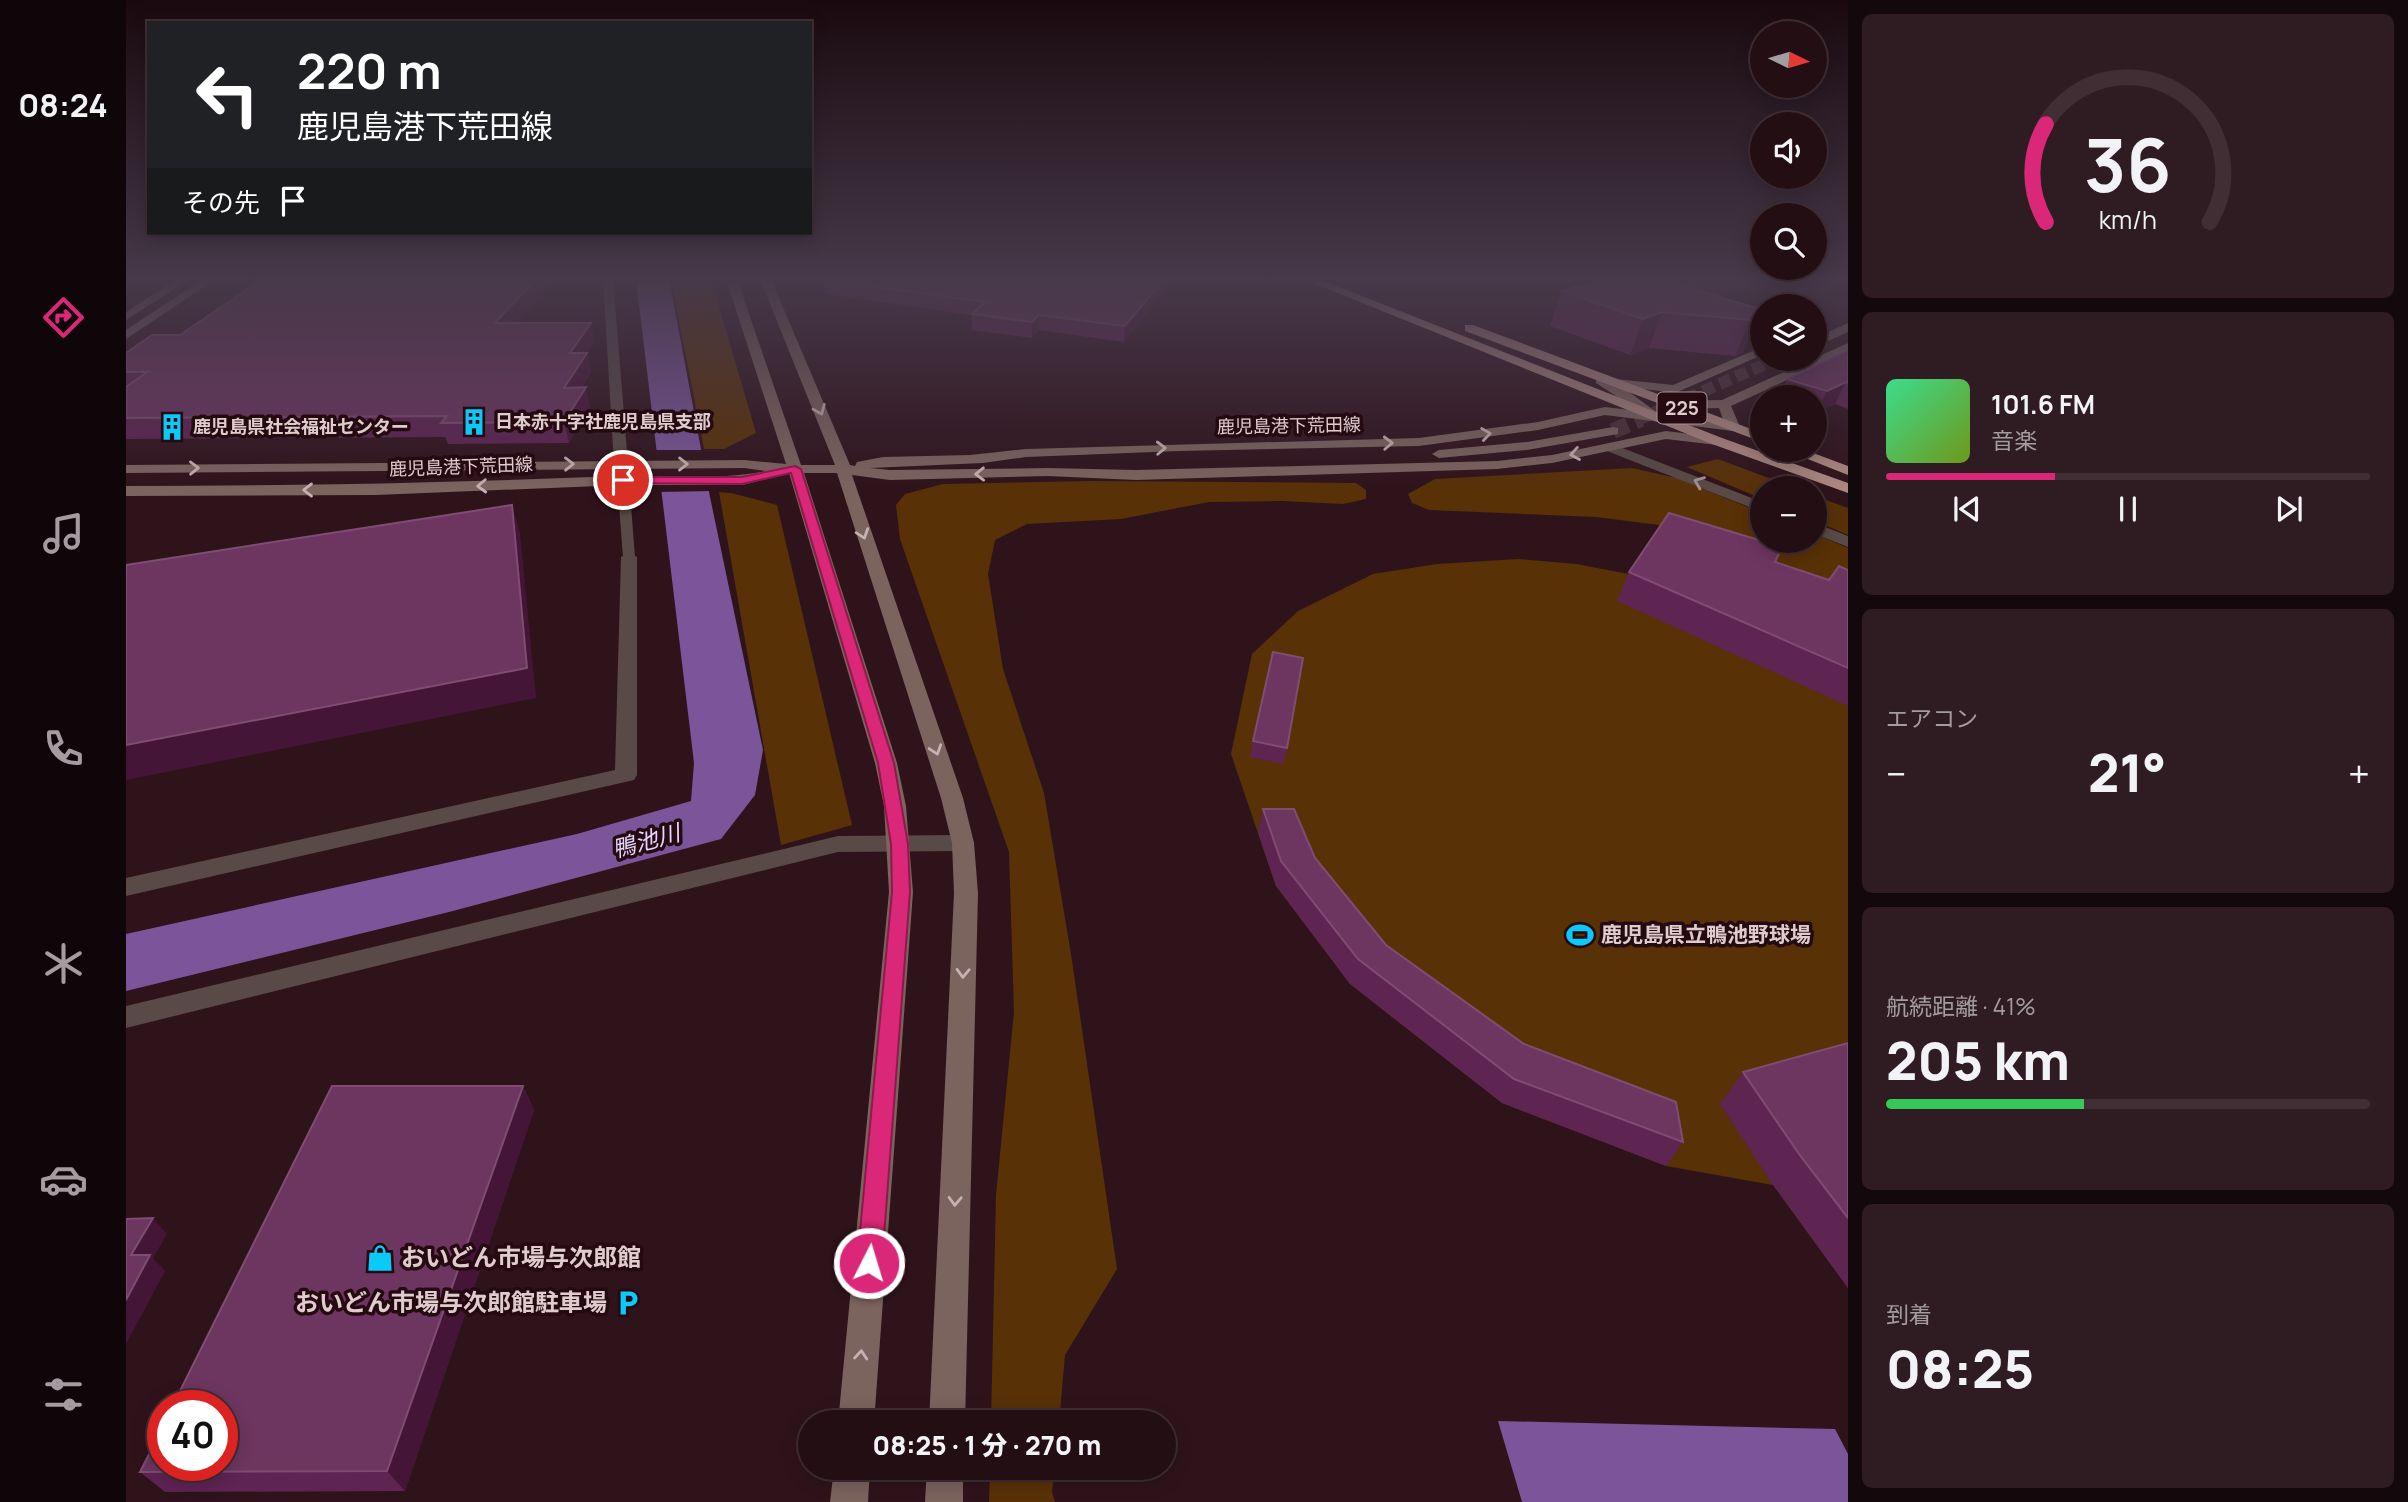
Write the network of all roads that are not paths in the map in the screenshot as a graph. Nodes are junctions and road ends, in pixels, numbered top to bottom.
1 (613, 349) edge
2 (755, 349) edge
3 (794, 349) edge
4 (1484, 349) edge
5 (1522, 349) edge
6 (1841, 349) edge
7 (1750, 356) edge
8 (1601, 380) junction
9 (1675, 389) junction
10 (1599, 395) junction
11 (1637, 403) junction
12 (1724, 404) junction
13 (1678, 407) junction
14 (1605, 411) junction
15 (1654, 417) junction
16 (1687, 420) junction
17 (1733, 427) junction
18 (1613, 430) tunnel mouth
19 (1750, 433) edge
20 (1666, 435) junction
21 (1717, 441) junction
22 (1612, 448) junction
23 (971, 459) junction
24 (1208, 461) junction
25 (1824, 462) edge
26 (621, 464) junction
27 (126, 469) edge
28 (795, 469) junction
29 (843, 469) junction
30 (1848, 471) edge
31 (1048, 472) junction
32 (623, 480) junction
33 (1848, 488) edge
34 (126, 491) edge
35 (1750, 502) edge
36 (1827, 533) edge
37 (1848, 542) edge
38 (629, 557) joint
39 (963, 843) junction
40 (900, 844) junction
41 (126, 887) edge
42 (126, 1017) edge
43 (857, 1410) edge
44 (947, 1410) edge
45 (851, 1480) edge
46 (945, 1480) edge
47 (849, 1502) edge
48 (944, 1502) edge

1 - 26 street
2 - 28 main road
3 -> 29 main road
4 - 10 highway, 225
5 - 8 highway, 225
6 - 12 main road
7 - 9 main road
8 - 9 main road
8 - 11 main road
8 - 13 highway, 225
9 - 13 main road
10 - 11 main road
10 - 14 main road
10 - 15 highway, 225
11 - 13 main road
11 - 15 main road
12 - 13 main road
12 - 17 main road
13 - 16 main road
13 - 17 highway, 225
14 - 15 main road, 鹿児島港下荒田線
23 -> 14 main road, 鹿児島港下荒田線
15 - 16 main road, 鹿児島港下荒田線
15 - 20 main road
15 - 21 highway, 225
16 - 17 main road, 鹿児島港下荒田線
16 - 21 main road
17 - 19 highway, 225
18 - 24 main road, 鹿児島港下荒田線
20 - 21 main road
20 - 22 main road, 鹿児島港下荒田線
21 - 33 highway, 225
22 -> 31 main road, 鹿児島港下荒田線
35 -> 22 street
23 - 24 main road, 鹿児島港下荒田線
23 - 29 main road, 鹿児島港下荒田線
24 - 31 main road, 鹿児島港下荒田線
25 - 30 highway
27 -> 26 main road, 鹿児島港下荒田線
26 -> 28 main road, 鹿児島港下荒田線
28 - 29 main road, 鹿児島港下荒田線
28 - 32 main road, 鹿児島港下荒田線
28 - 40 main road
31 -> 29 main road, 鹿児島港下荒田線
29 -> 39 main road
32 -> 34 main road, 鹿児島港下荒田線
32 - 38 lane
36 - 37 street
38 - 41 street
39 - 40 street
39 -> 44 main road
40 - 42 street
43 -> 40 main road
45 - 47 main road
46 - 48 main road

